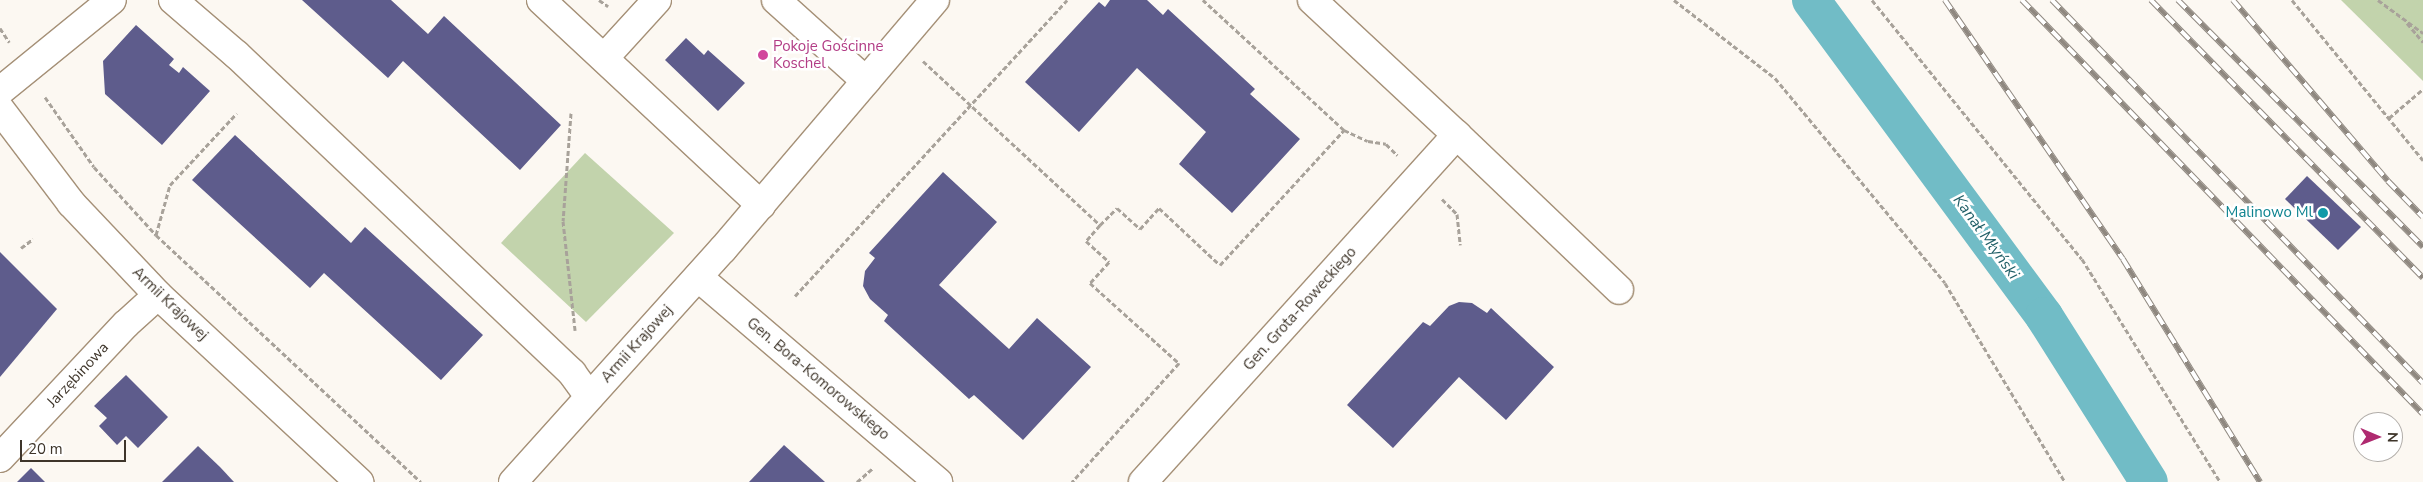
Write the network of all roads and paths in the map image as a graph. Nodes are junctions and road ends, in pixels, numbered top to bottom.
1 (112, 0) edge
2 (172, 0) edge
3 (541, 0) edge
4 (656, 0) edge
5 (776, 0) edge
6 (935, 0) edge
7 (1067, 0) edge
8 (1203, 0) edge
9 (1312, 0) edge
10 (1674, 0) edge
11 (1872, 0) edge
12 (2292, 0) edge
13 (2378, 0) edge
14 (2404, 19) junction
15 (0, 28) edge
16 (2423, 33) edge
17 (902, 40) junction
18 (2423, 42) edge
19 (605, 57) junction
20 (26, 71) junction
21 (866, 81) junction
22 (2423, 89) edge
23 (0, 91) edge
24 (970, 108) junction
25 (0, 109) edge
26 (237, 113) dead end
27 (570, 113) dead end
28 (2389, 118) junction
29 (1344, 130) junction
30 (1457, 135) junction
31 (1386, 144) dead end
32 (2423, 160) edge
33 (1446, 203) dead end
34 (761, 205) junction
35 (1100, 225) junction
36 (156, 235) junction
37 (32, 239) dead end
38 (1460, 245) dead end
39 (21, 248) dead end
40 (698, 277) junction
41 (1619, 290) dead end
42 (158, 295) junction
43 (796, 296) dead end
44 (572, 373) junction
45 (589, 396) junction
46 (0, 458) edge
47 (873, 468) dead end
48 (359, 482) edge
49 (421, 482) edge
50 (513, 482) edge
51 (857, 482) edge
52 (938, 482) edge
53 (1072, 482) edge
54 (1143, 482) edge
55 (2065, 482) edge
56 (2220, 482) edge

1 - 20 street
2 - 44 street
3 - 19 street
4 - 19 street
5 - 21 street
6 - 17 street, Armii Krajowej
7 - 24 path
8 - 29 path
9 - 30 street
10 - 55 path
11 - 56 path
12 - 28 path
13 - 14 path
14 - 16 path
14 - 18 path
15 - 20 path
17 - 21 street, Armii Krajowej
17 - 24 path
19 - 34 street
20 - 23 street
20 - 36 path
21 - 34 street, Armii Krajowej
22 - 28 path
24 - 35 path
24 - 43 path
25 - 42 street, Armii Krajowej
26 - 36 path
27 - 44 path
28 - 32 path
29 - 31 path
29 - 35 path
30 - 41 street
30 - 54 street, Gen. Grota-Roweckiego
33 - 38 path
34 - 40 street, Armii Krajowej
35 - 53 path
36 - 49 path
37 - 39 path
40 - 45 street, Armii Krajowej
40 - 52 street, Gen. Bora-Komorowskiego
42 - 46 street, Jarzębinowa
42 - 48 street, Armii Krajowej
44 - 45 street
45 - 50 street, Armii Krajowej
47 - 51 path

